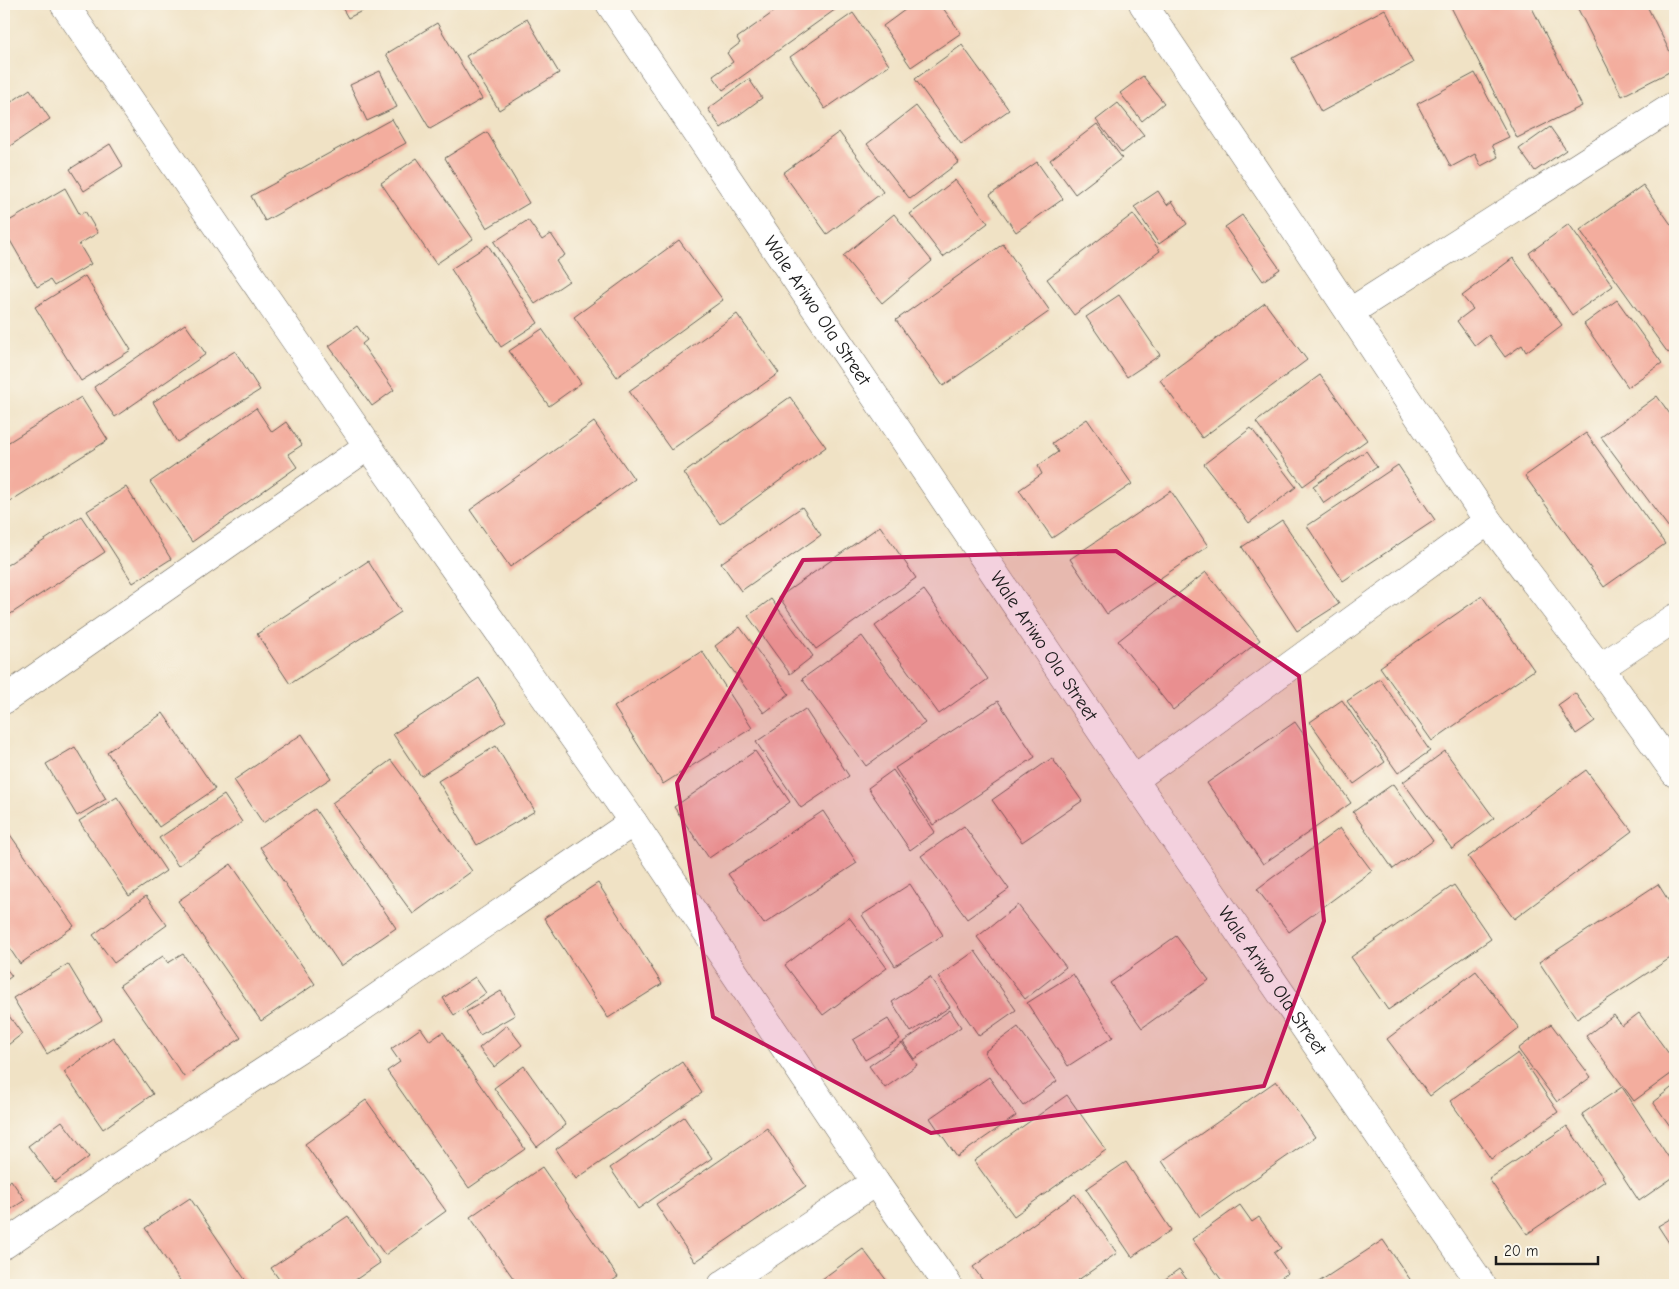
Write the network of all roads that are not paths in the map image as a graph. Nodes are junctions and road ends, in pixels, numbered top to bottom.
1 (64, 4) edge
2 (610, 4) edge
3 (1143, 4) edge
4 (1675, 105) edge
5 (1350, 312) junction
6 (368, 446) junction
7 (1488, 521) junction
8 (1675, 618) edge
9 (1600, 668) junction
10 (5, 697) edge
11 (1675, 773) edge
12 (1134, 780) junction
13 (633, 822) junction
14 (875, 1182) junction
15 (4, 1245) edge
16 (722, 1285) edge
17 (948, 1285) edge
18 (1482, 1285) edge

1 - 6 street
2 - 12 street, Wale Ariwo Ola Street
3 - 5 street
4 - 5 street
5 - 7 street
6 - 10 street
6 - 13 street
7 - 9 street
7 - 12 street
8 - 9 street
9 - 11 street
12 - 18 street, Wale Ariwo Ola Street
13 - 14 street
13 - 15 street
14 - 16 street
14 - 17 street

